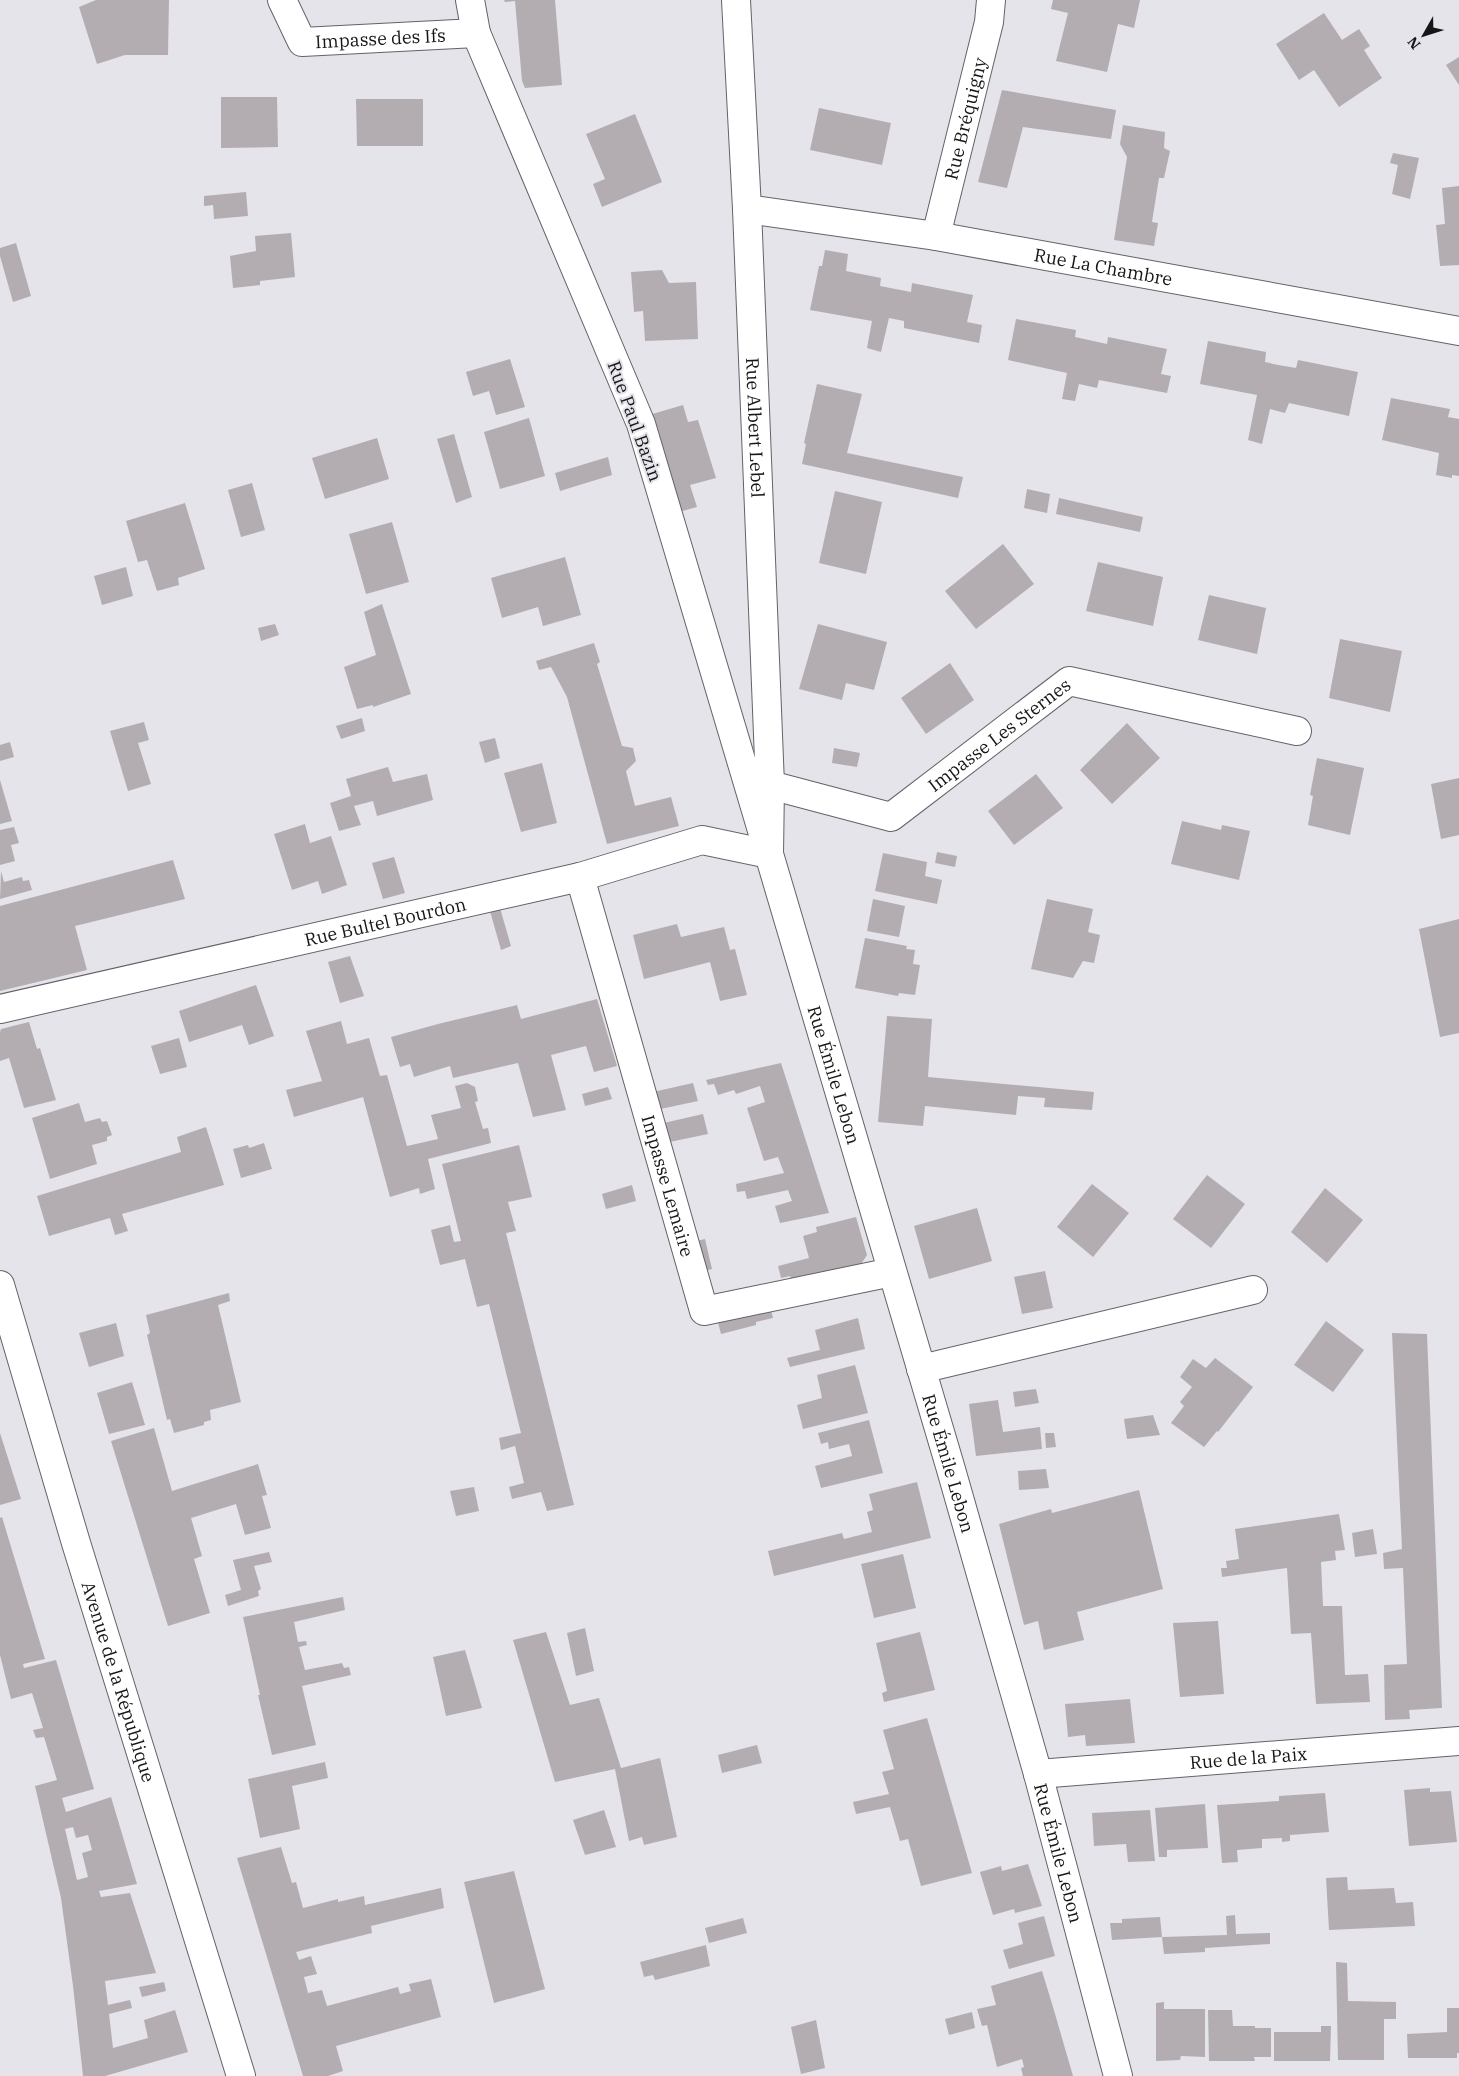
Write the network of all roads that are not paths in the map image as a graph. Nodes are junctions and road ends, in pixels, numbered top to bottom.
1 (282, 0) edge
2 (470, 0) edge
3 (736, 0) edge
4 (991, 0) edge
5 (476, 33) junction
6 (746, 209) junction
7 (936, 236) junction
8 (1459, 331) edge
9 (1297, 731) dead end
10 (770, 785) junction
11 (768, 854) junction
12 (580, 877) junction
13 (0, 1009) edge
14 (892, 1272) junction
15 (0, 1284) edge
16 (1253, 1290) dead end
17 (921, 1369) junction
18 (1459, 1740) edge
19 (1038, 1774) junction
20 (241, 2076) edge
21 (1118, 2076) edge

1 - 5 street, Impasse des Ifs
2 - 5 street, Rue Paul Bazin
3 - 6 street, Rue Albert Lebel
4 - 7 street, Rue Bréquigny
5 - 11 street, Rue Paul Bazin
6 - 7 street, Rue La Chambre
6 - 10 street, Rue Albert Lebel
7 - 8 street, Rue La Chambre
9 - 10 street, Impasse Les Sternes
10 - 11 street, Rue Albert Lebel
11 - 12 street, Rue Bultel Bourdon
11 - 14 street, Rue Émile Lebon
12 - 13 street, Rue Bultel Bourdon
12 - 14 street, Impasse Lemaire
14 - 17 street, Rue Émile Lebon
15 - 20 street, Avenue de la République
16 - 17 street
17 - 19 street, Rue Émile Lebon
18 - 19 street, Rue de la Paix
19 - 21 street, Rue Émile Lebon

